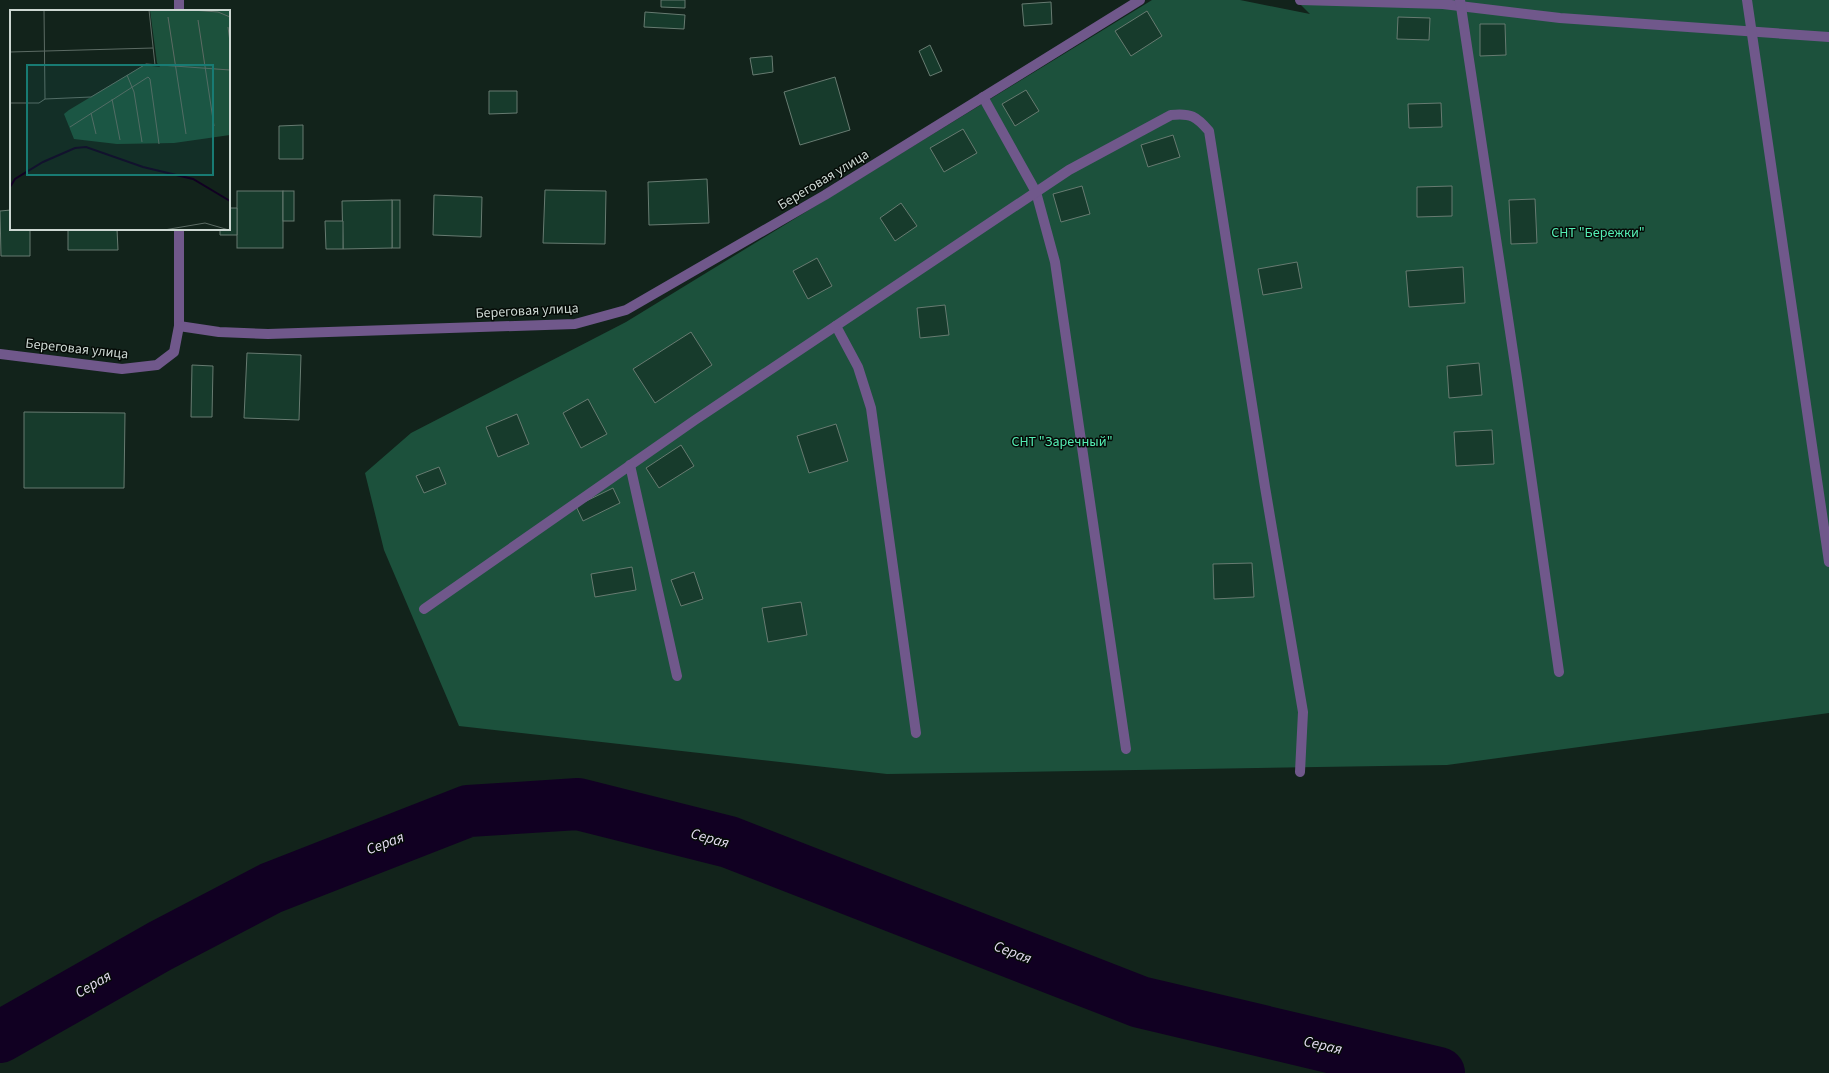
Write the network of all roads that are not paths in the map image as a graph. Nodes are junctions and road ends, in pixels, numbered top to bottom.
1 (1140, 0) edge
2 (1300, 0) edge
3 (1747, 0) edge
4 (1460, 3) edge
5 (1751, 32) junction
6 (1829, 37) edge
7 (983, 97) junction
8 (1036, 192) junction
9 (179, 230) edge
10 (179, 326) junction
11 (836, 326) junction
12 (0, 354) edge
13 (630, 465) junction
14 (1829, 562) edge
15 (424, 609) dead end
16 (1559, 672) dead end
17 (677, 676) dead end
18 (916, 733) dead end
19 (1126, 750) dead end
20 (1300, 772) dead end

1 - 7 street, Береговая улица
2 - 4 street
3 - 5 street
4 - 5 street
4 - 16 street
5 - 6 street
5 - 14 street
7 - 8 street
7 - 10 street, Береговая улица
8 - 11 street
8 - 19 street
8 - 20 street
9 - 10 street
10 - 12 street, Береговая улица
11 - 13 street
11 - 18 street
13 - 15 street
13 - 17 street

